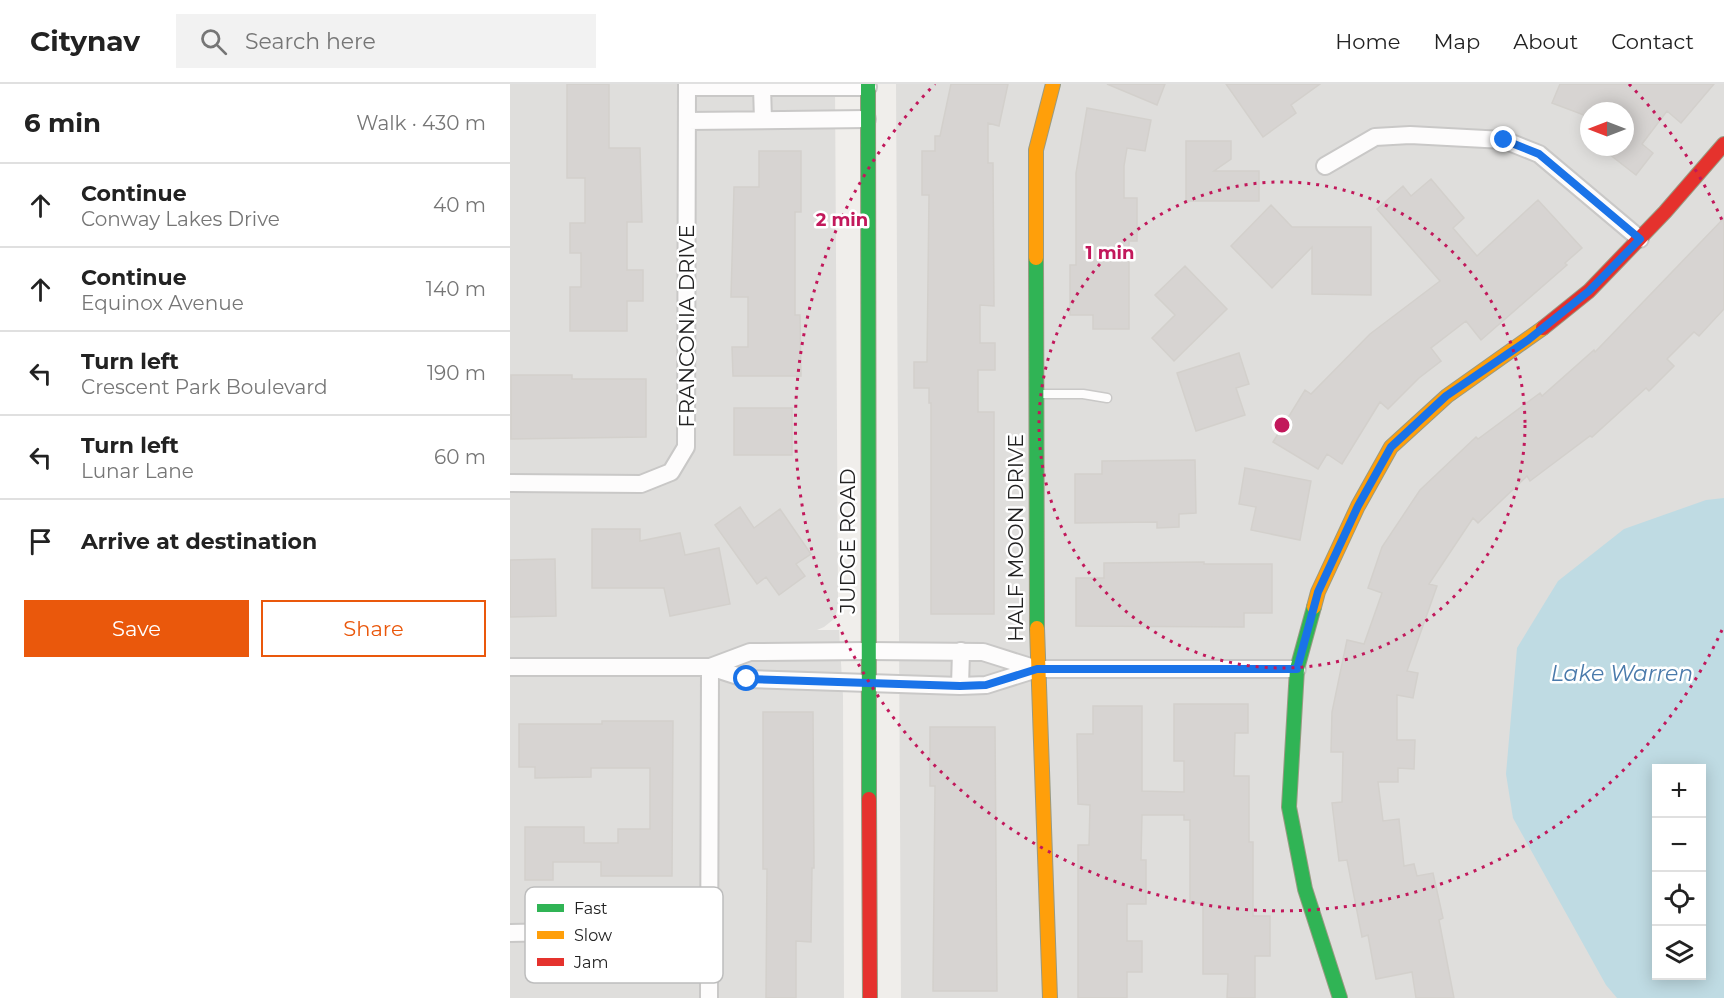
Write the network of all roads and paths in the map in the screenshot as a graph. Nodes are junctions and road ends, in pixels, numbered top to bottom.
1 (1053, 84) edge
2 (687, 85) edge
3 (868, 85) edge
4 (762, 87) junction
5 (867, 119) junction
6 (763, 120) junction
7 (687, 121) junction
8 (1724, 144) edge
9 (1325, 166) dead end
10 (1640, 239) junction
11 (1036, 394) junction
12 (1107, 398) dead end
13 (510, 483) edge
14 (868, 651) junction
15 (960, 651) junction
16 (510, 667) edge
17 (710, 667) junction
18 (1037, 669) junction
19 (1297, 669) junction
20 (868, 682) junction
21 (960, 686) junction
22 (709, 887) edge
23 (510, 933) edge
24 (525, 933) edge
25 (870, 998) edge
26 (1050, 998) edge
27 (1340, 998) edge

1 - 11 street, HALF MOON DRIVE
2 - 4 street, FRANCONIA DRIVE
2 - 7 street, FRANCONIA DRIVE
3 - 4 street, FRANCONIA DRIVE
3 - 5 street, JUDGE ROAD
4 - 6 street
5 - 6 street
5 - 14 street, JUDGE ROAD
6 - 7 street
7 - 13 street, FRANCONIA DRIVE
8 - 10 street
9 - 10 street
10 - 19 street
11 - 12 lane
11 - 18 street, HALF MOON DRIVE
14 - 15 street
14 - 17 street
14 - 20 street, JUDGE ROAD
15 - 18 street
15 - 21 street
16 - 17 street
17 - 20 street
17 - 22 street
18 - 19 street
18 - 21 street
18 - 26 street, HALF MOON DRIVE
19 - 27 street
20 - 21 street
20 - 25 street, JUDGE ROAD
23 - 24 street

